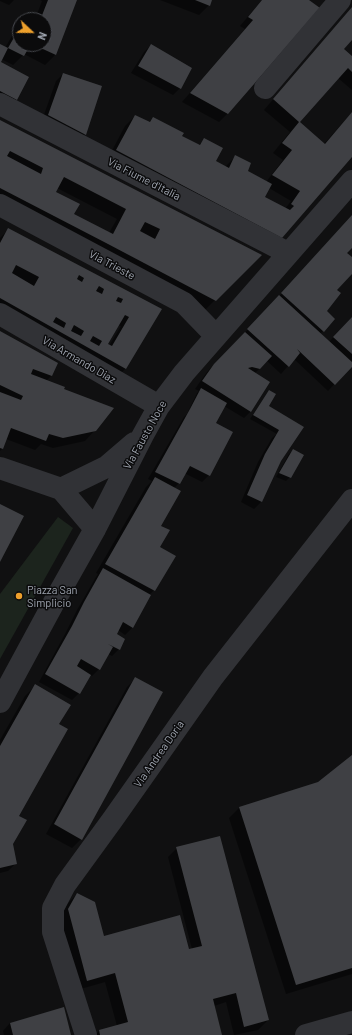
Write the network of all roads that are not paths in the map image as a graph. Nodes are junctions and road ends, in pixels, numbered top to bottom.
1 (340, 0) edge
2 (265, 88) dead end
3 (0, 104) edge
4 (352, 181) edge
5 (0, 205) edge
6 (288, 253) junction
7 (0, 314) edge
8 (216, 336) junction
9 (159, 406) junction
10 (143, 435) junction
11 (0, 468) edge
12 (61, 489) junction
13 (352, 500) edge
14 (96, 529) junction
15 (0, 702) edge
16 (352, 1022) edge
17 (86, 1035) edge
18 (306, 1035) edge

1 - 2 street
3 - 6 street, Via Fiume d'Italia
4 - 6 street, Via Fausto Noce
5 - 8 street, Via Trieste
6 - 8 street, Via Fausto Noce
7 - 9 street, Via Armando Diaz
8 - 9 street, Via Fausto Noce
9 - 10 street, Via Fausto Noce
10 - 12 street
10 - 14 street, Via Fausto Noce
11 - 12 street
12 - 14 street
13 - 17 street, Via Andrea Doria
14 - 15 street, Via Fausto Noce
16 - 18 street

